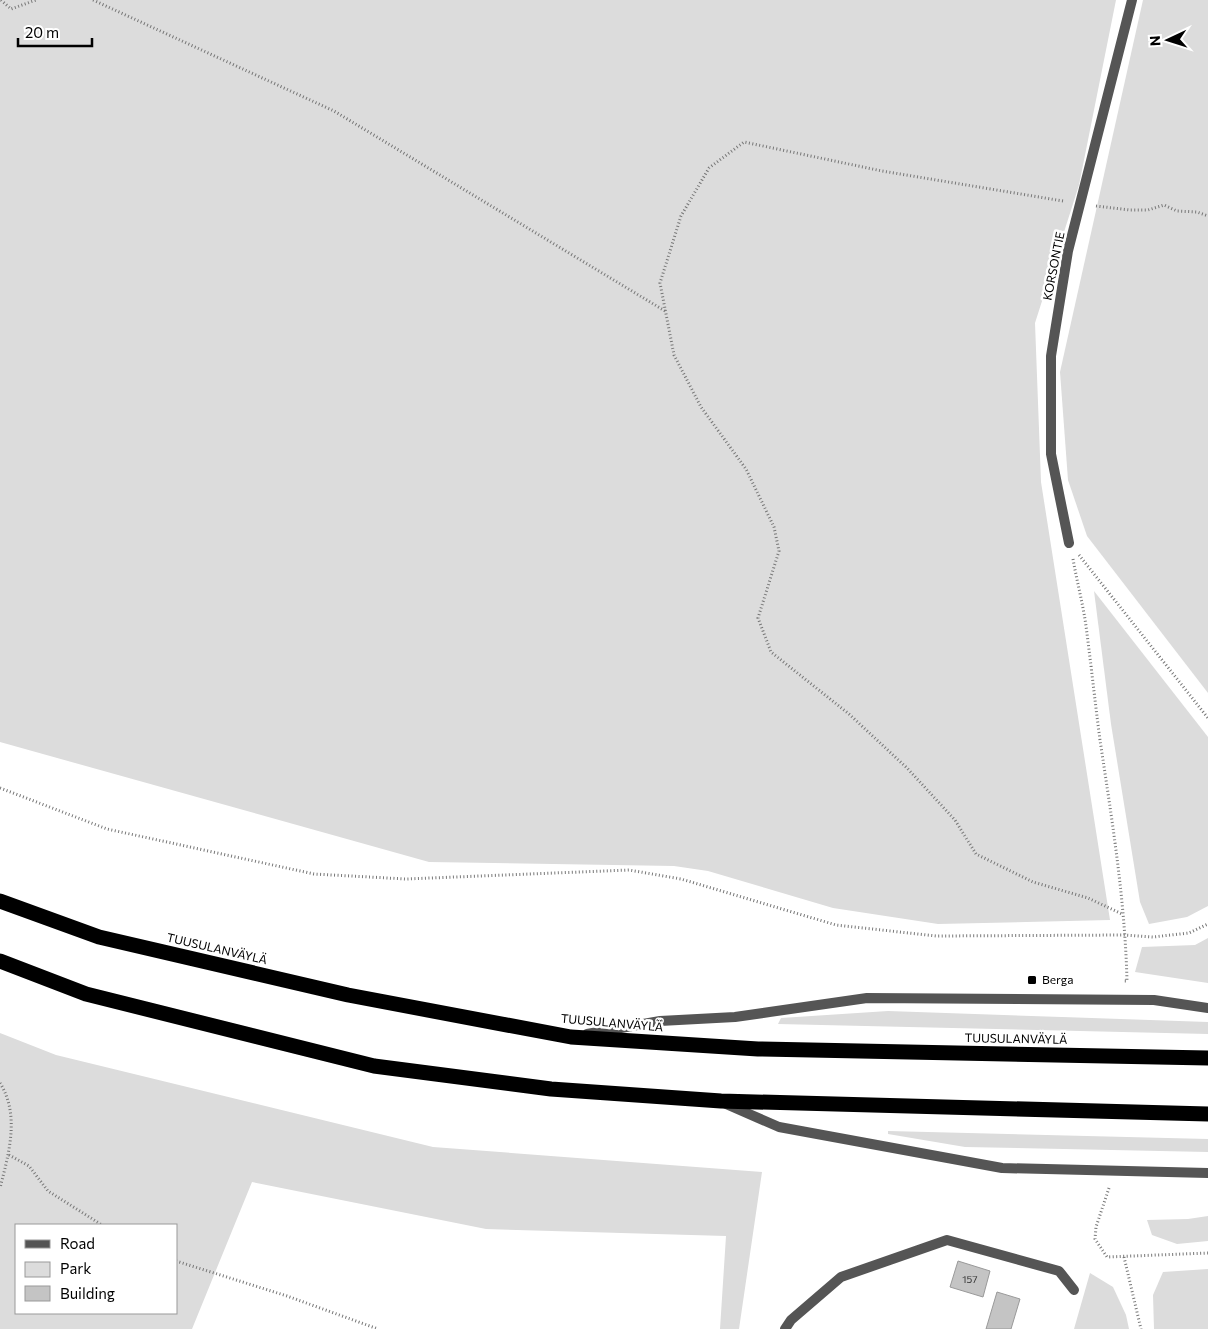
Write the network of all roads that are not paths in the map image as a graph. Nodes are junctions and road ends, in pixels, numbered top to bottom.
1 (1132, 0) edge
2 (1069, 543) road end
3 (0, 901) edge
4 (0, 961) edge
5 (1208, 1008) edge
6 (571, 1036) junction
7 (1208, 1058) edge
8 (721, 1101) junction
9 (1208, 1114) edge
10 (1208, 1173) edge
11 (1074, 1290) dead end
12 (785, 1329) edge

1 - 2 street, KORSONTIE
3 - 6 highway, TUUSULANVÄYLÄ
4 - 8 highway
5 - 6 street
6 - 7 highway, TUUSULANVÄYLÄ
8 - 9 highway
8 - 10 street
11 - 12 street

